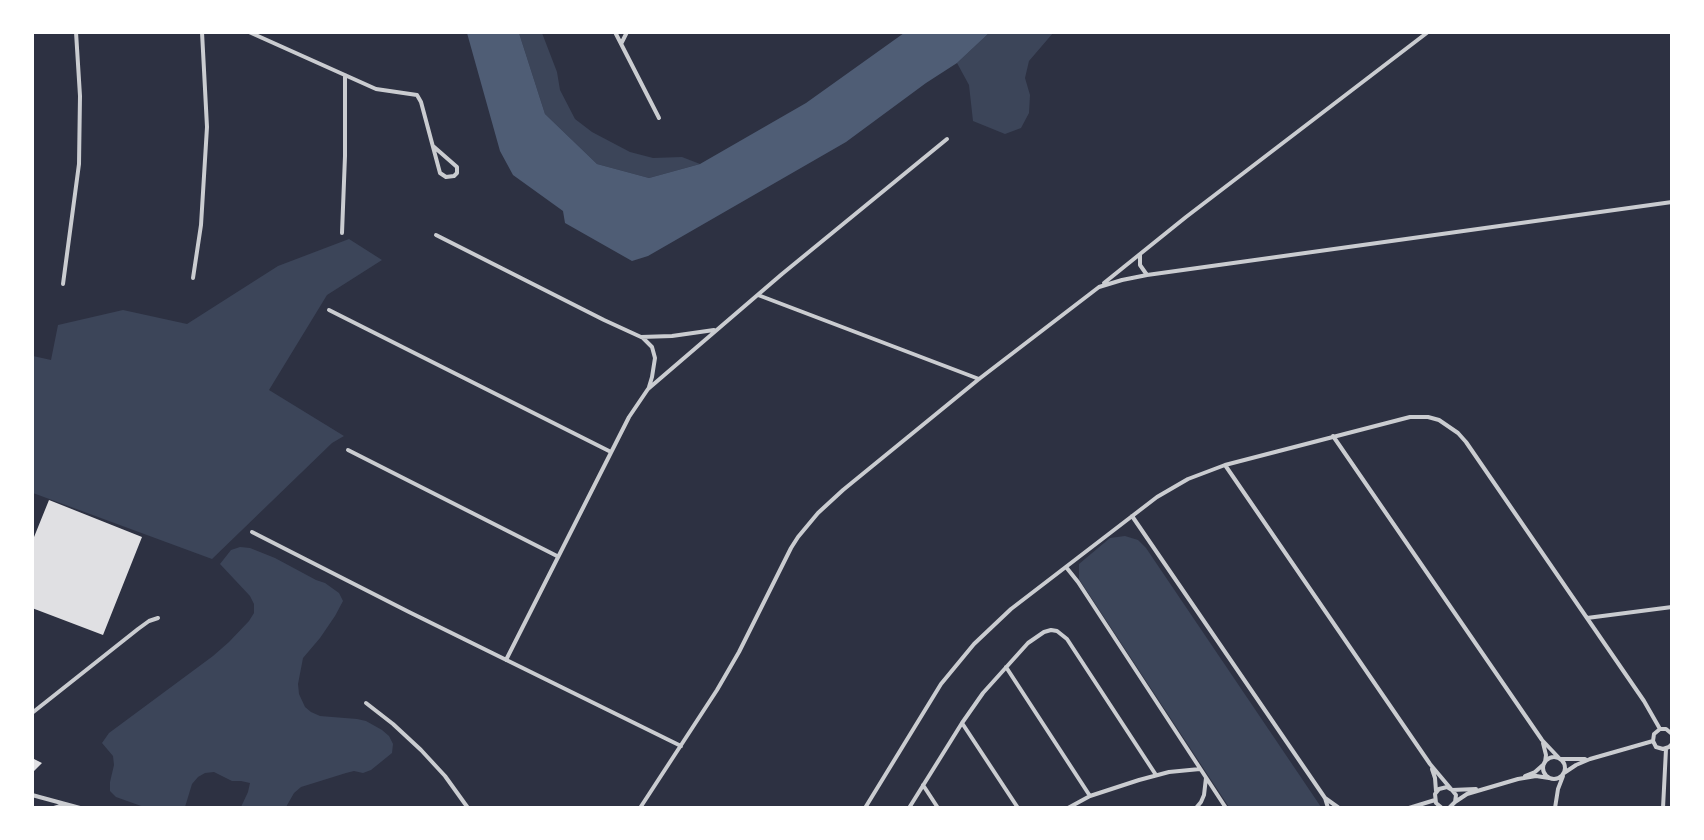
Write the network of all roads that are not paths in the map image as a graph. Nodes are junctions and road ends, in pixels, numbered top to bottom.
1 (76, 32) edge
2 (202, 32) edge
3 (249, 32) edge
4 (615, 32) edge
5 (628, 32) edge
6 (1428, 32) edge
7 (621, 44) junction
8 (345, 75) junction
9 (659, 118) dead end
10 (947, 139) dead end
11 (433, 146) junction
12 (1672, 202) edge
13 (342, 232) dead end
14 (436, 235) dead end
15 (1140, 254) junction
16 (1147, 275) junction
17 (193, 278) dead end
18 (63, 284) dead end
19 (1099, 287) junction
20 (758, 295) junction
21 (329, 310) dead end
22 (716, 330) junction
23 (641, 337) junction
24 (979, 379) junction
25 (648, 389) junction
26 (1333, 436) junction
27 (348, 450) dead end
28 (611, 452) junction
29 (1225, 465) junction
30 (1132, 516) junction
31 (252, 532) dead end
32 (558, 556) junction
33 (1066, 567) junction
34 (1672, 607) edge
35 (158, 618) dead end
36 (1587, 618) junction
37 (506, 660) junction
38 (1006, 667) junction
39 (366, 703) dead end
40 (32, 713) edge
41 (962, 723) junction
42 (1660, 729) junction
43 (1672, 734) edge
44 (1542, 740) junction
45 (1653, 741) junction
46 (1672, 744) edge
47 (681, 746) junction
48 (1666, 749) junction
49 (1559, 759) junction
50 (1590, 759) junction
51 (1545, 763) junction
52 (1430, 764) junction
53 (1200, 769) junction
54 (1564, 774) junction
55 (1156, 775) junction
56 (1206, 778) junction
57 (1549, 778) junction
58 (1518, 779) junction
59 (923, 785) junction
60 (1486, 788) junction
61 (1452, 789) junction
62 (1436, 792) junction
63 (32, 795) edge
64 (1090, 796) junction
65 (1325, 798) junction
66 (1435, 800) junction
67 (1455, 802) junction
68 (66, 805) junction
69 (54, 808) edge
70 (80, 808) edge
71 (468, 808) edge
72 (640, 808) edge
73 (865, 808) edge
74 (909, 808) edge
75 (938, 808) edge
76 (1018, 808) edge
77 (1068, 808) edge
78 (1196, 808) edge
79 (1226, 808) edge
80 (1328, 808) edge
81 (1339, 808) edge
82 (1409, 808) edge
83 (1442, 808) edge
84 (1449, 808) edge
85 (1556, 808) edge
86 (1664, 808) edge

1 - 18 street
2 - 17 street
3 - 8 street
4 - 7 street
5 - 7 street
6 - 15 street
7 - 9 street
8 - 11 street
8 - 13 street
10 - 20 street
11 - 11 street
12 - 16 street
14 - 23 street
15 - 16 street
15 - 19 street
16 - 19 street
19 - 24 street
20 - 22 street
20 - 24 street
21 - 28 street
22 - 23 street
22 - 25 street
23 - 25 street
24 - 47 street
25 - 28 street
26 - 29 street
26 - 36 street
26 - 44 street
27 - 32 street
28 - 32 street
29 - 30 street
29 - 52 street
30 - 33 street
30 - 65 street
31 - 37 street
32 - 37 street
33 - 53 street
33 - 73 street
34 - 36 street
35 - 40 street
36 - 42 street
37 - 47 street
38 - 41 street
38 - 55 street
38 - 64 street
39 - 71 street
41 - 59 street
41 - 76 street
42 - 43 street
42 - 45 street
44 - 49 street
44 - 51 street
45 - 48 street
45 - 50 street
46 - 48 street
47 - 72 street
48 - 86 street
49 - 50 street
49 - 51 street
49 - 54 street
50 - 54 street
51 - 57 street
51 - 58 street
52 - 61 street
52 - 62 street
53 - 55 street
53 - 56 street
54 - 57 street
54 - 85 street
55 - 64 street
56 - 78 street
56 - 79 street
57 - 58 street
58 - 60 street
59 - 74 street
59 - 75 street
60 - 61 street
60 - 67 street
61 - 62 street
61 - 67 street
62 - 66 street
63 - 68 street
64 - 77 street
65 - 80 street
65 - 81 street
66 - 82 street
66 - 83 street
67 - 84 street
68 - 69 street
68 - 70 street

